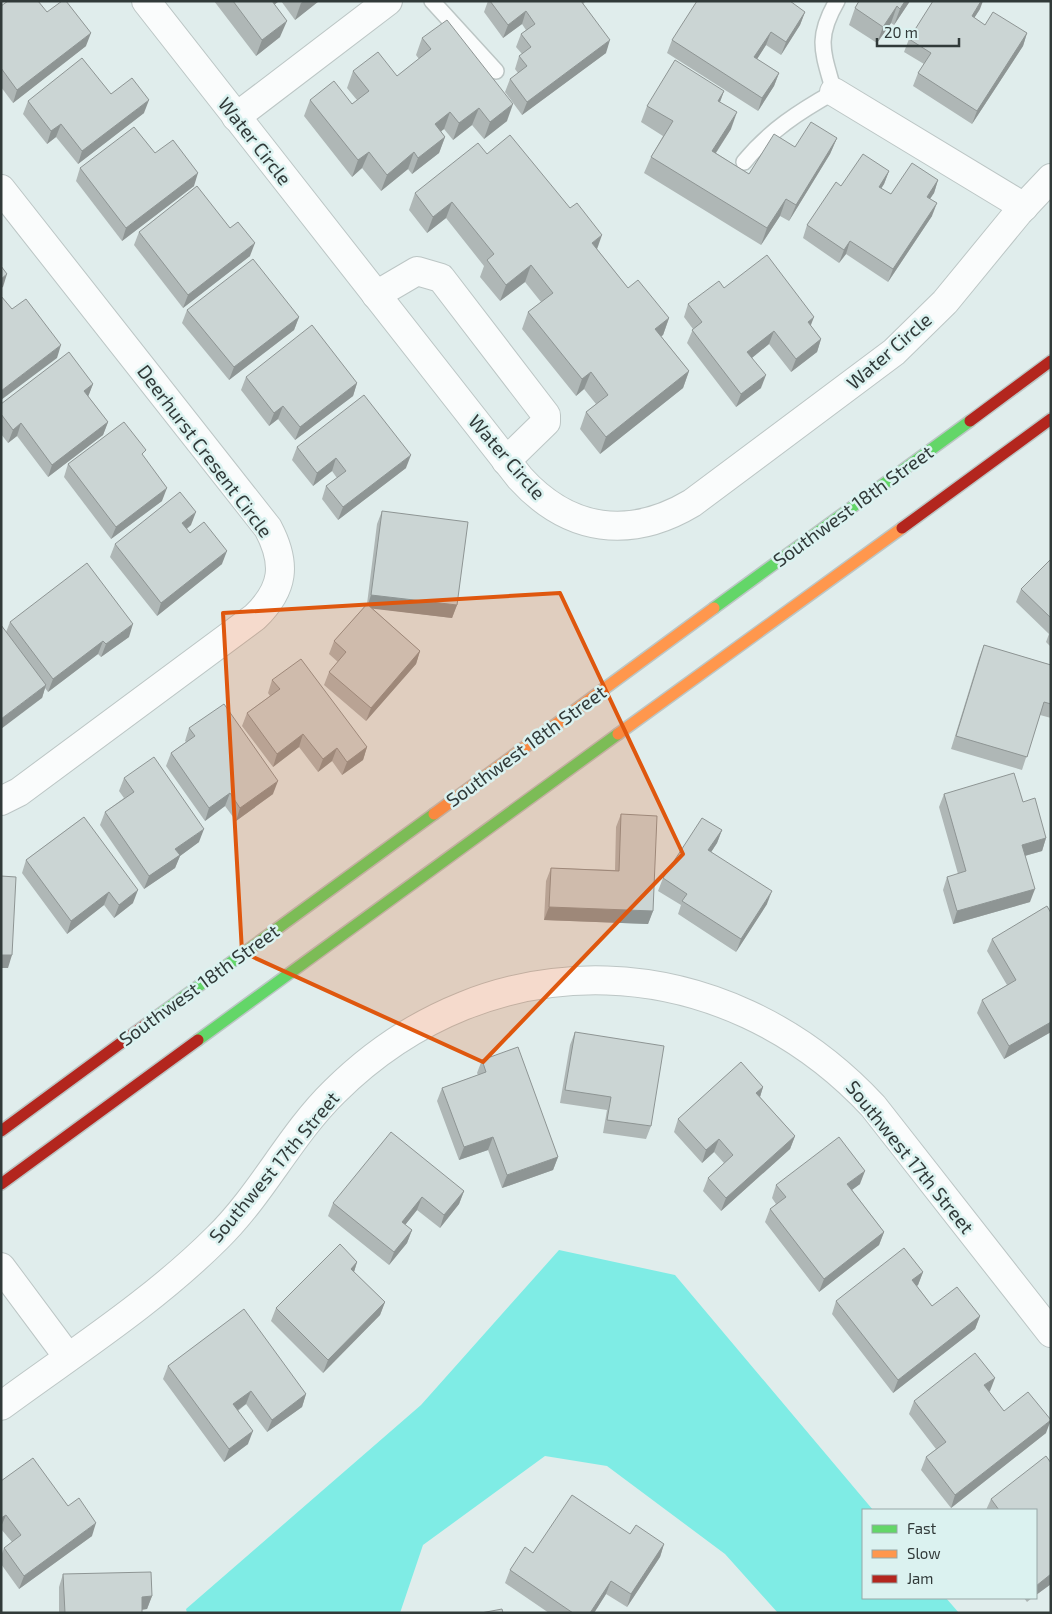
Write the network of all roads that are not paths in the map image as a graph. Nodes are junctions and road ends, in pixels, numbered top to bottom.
1 (146, 1) edge
2 (388, 1) edge
3 (432, 1) edge
4 (837, 1) edge
5 (496, 71) dead end
6 (834, 92) junction
7 (236, 117) junction
8 (744, 162) dead end
9 (1051, 178) edge
10 (1, 189) edge
11 (1024, 208) junction
12 (376, 295) junction
13 (1051, 361) edge
14 (1051, 419) edge
15 (506, 461) junction
16 (1, 801) edge
17 (1, 1131) edge
18 (1, 1184) edge
19 (1, 1267) edge
20 (1051, 1333) edge
21 (68, 1357) junction
22 (1, 1406) edge

1 - 7 street, Water Circle
2 - 7 street
3 - 5 lane
4 - 6 lane
6 - 8 lane
6 - 11 street
7 - 12 street, Water Circle
9 - 11 street, Water Circle
10 - 16 street, Deerhurst Cresent Circle
11 - 15 street, Water Circle
12 - 15 street, Water Circle
12 - 15 street
13 - 17 main road, Southwest 18th Street
14 - 18 main road
19 - 21 street
20 - 21 street, Southwest 17th Street
21 - 22 street, Southwest 17th Street

